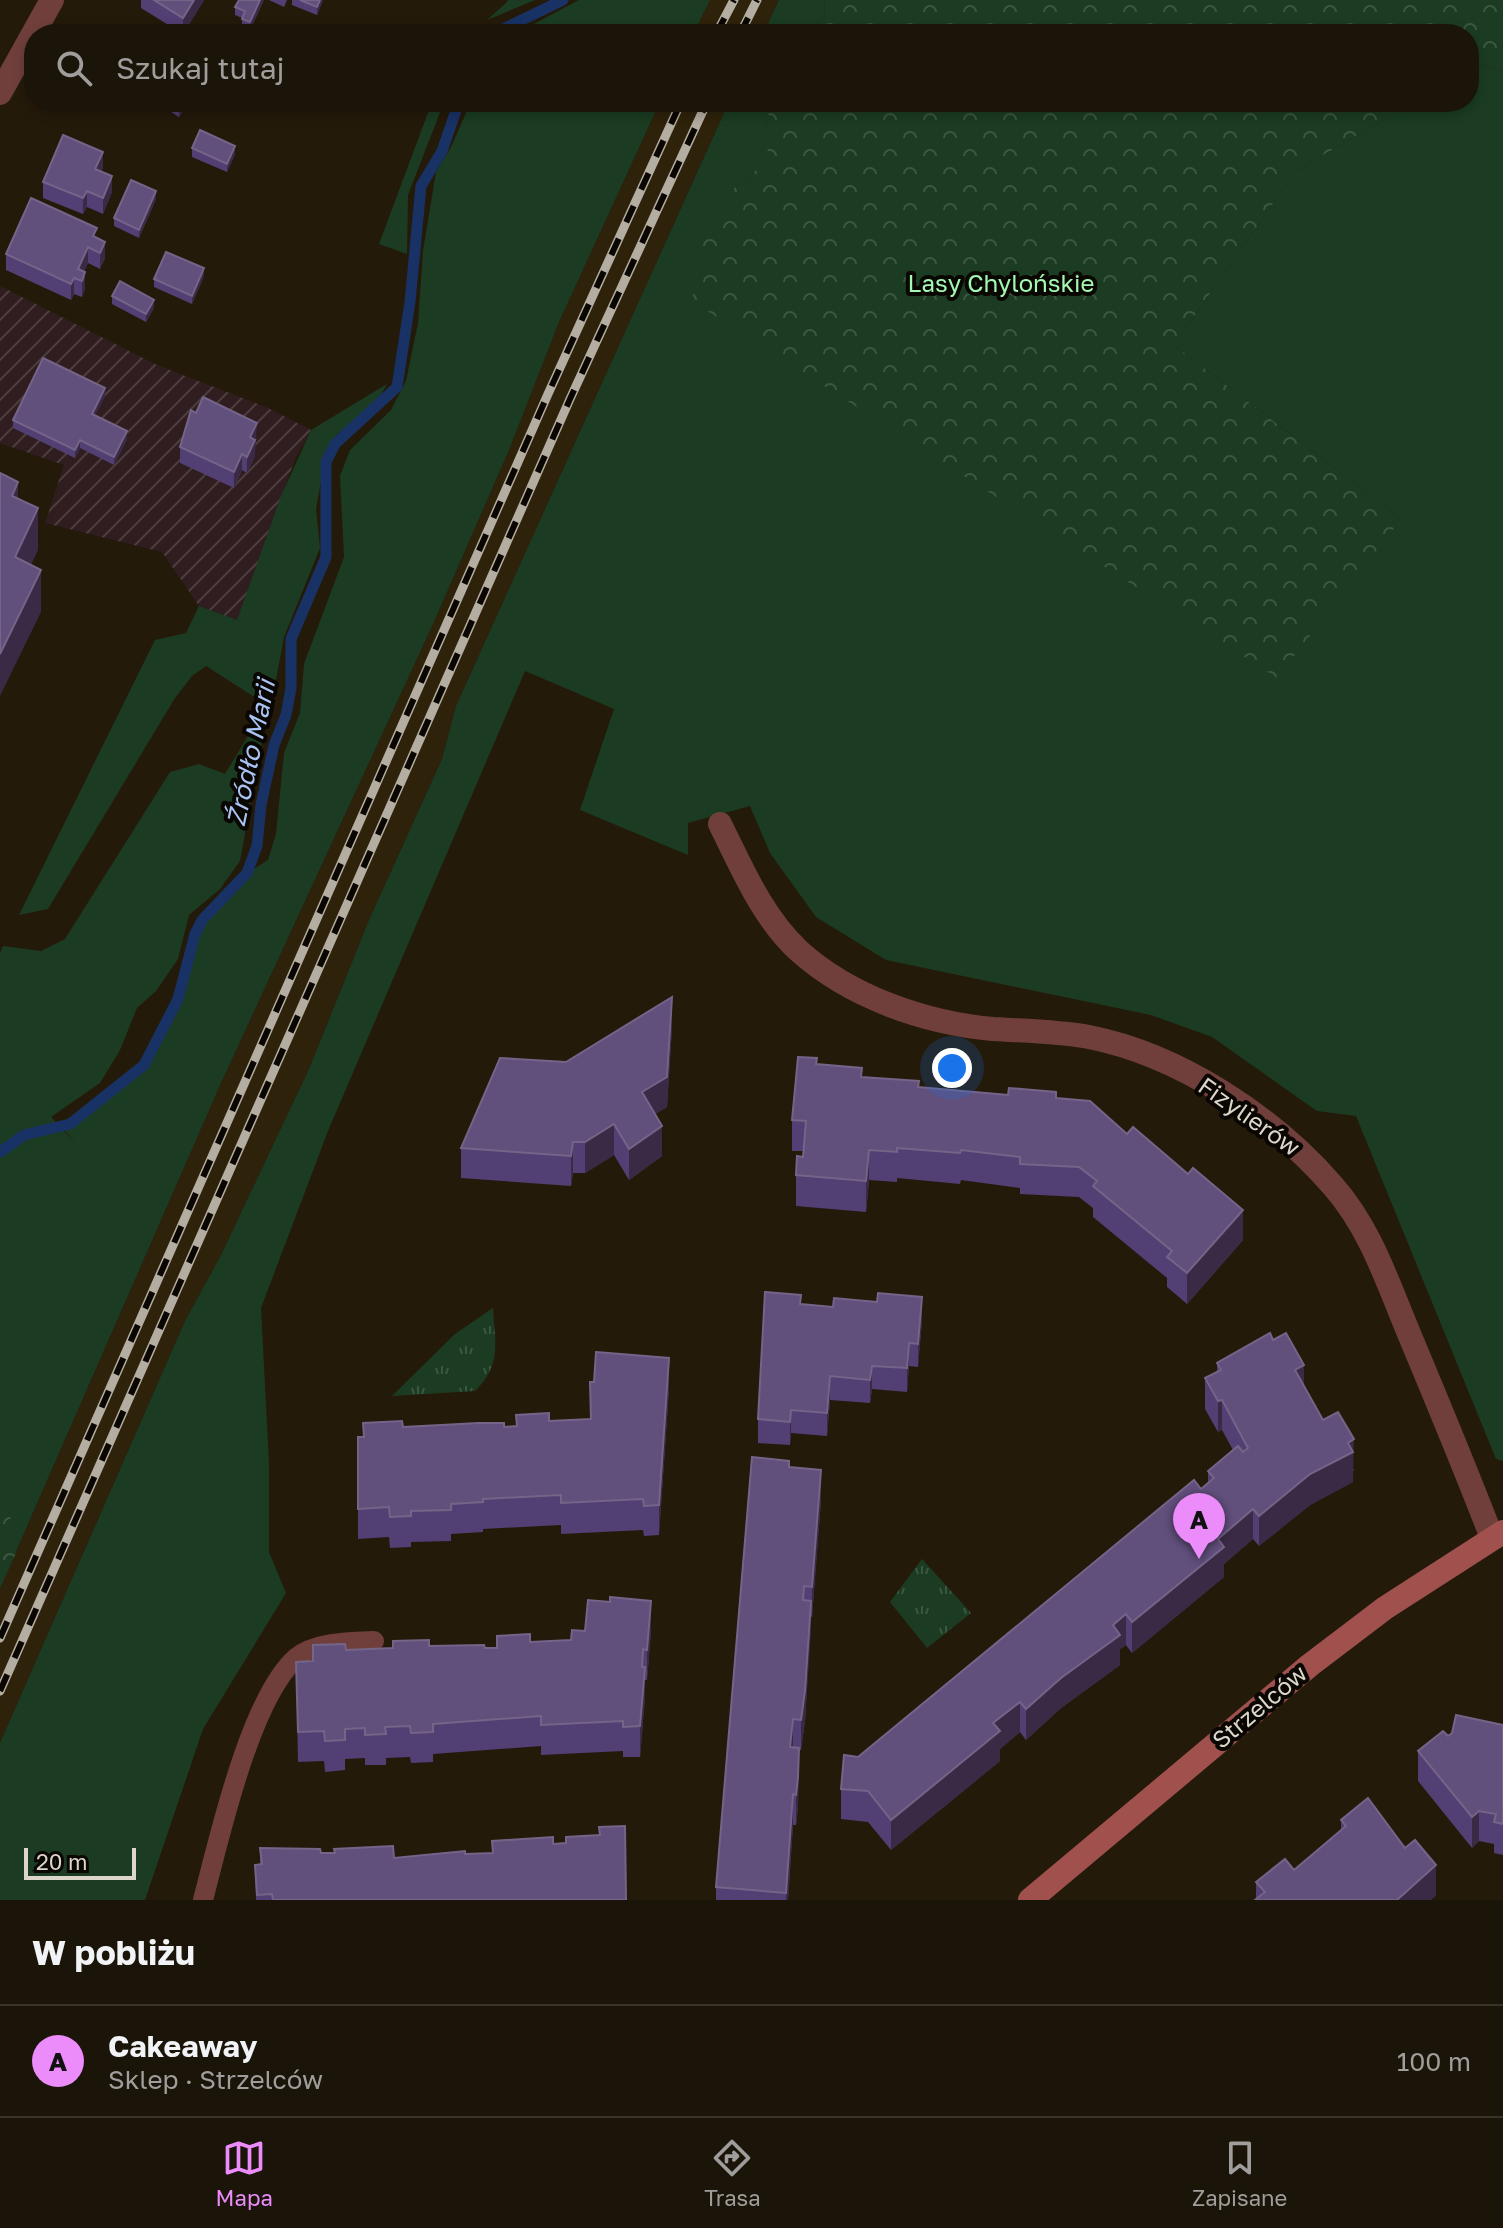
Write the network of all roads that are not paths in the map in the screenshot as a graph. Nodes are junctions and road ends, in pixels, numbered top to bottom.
1 (52, 0) edge
2 (39, 24) edge
3 (24, 50) edge
4 (0, 93) edge
5 (720, 824) dead end
6 (1498, 1535) edge
7 (374, 1641) dead end
8 (203, 1900) edge
9 (1030, 1900) edge

1 - 2 street
3 - 4 street
5 - 6 street, Fizylierów
6 - 9 street, Strzelców
7 - 8 lane

